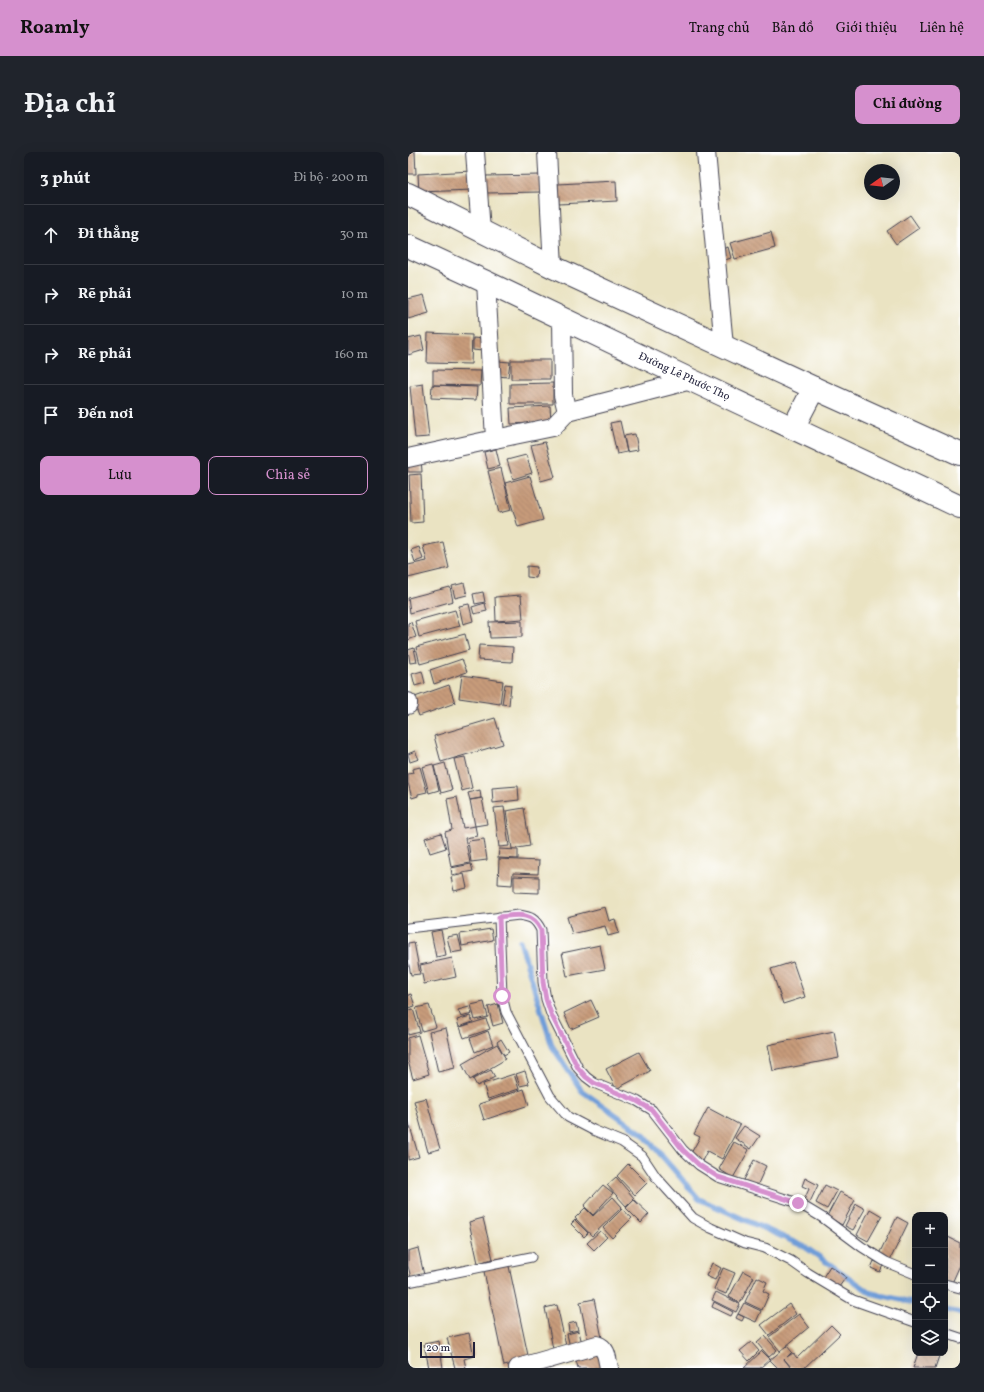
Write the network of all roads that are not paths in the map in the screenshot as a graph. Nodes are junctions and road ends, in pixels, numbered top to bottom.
1 (475, 152) edge
2 (547, 152) edge
3 (706, 152) edge
4 (408, 194) edge
5 (481, 231) junction
6 (408, 246) edge
7 (553, 267) junction
8 (486, 282) junction
9 (562, 318) junction
10 (724, 346) junction
11 (691, 380) junction
12 (814, 388) junction
13 (567, 412) junction
14 (793, 428) junction
15 (495, 439) junction
16 (960, 454) edge
17 (408, 458) edge
18 (960, 507) edge
19 (408, 702) edge
20 (408, 705) edge
21 (499, 917) junction
22 (408, 928) edge
23 (531, 1257) dead end
24 (912, 1273) edge
25 (408, 1282) edge
26 (948, 1285) edge
27 (960, 1288) edge
28 (912, 1321) edge
29 (948, 1334) edge
30 (960, 1338) edge
31 (518, 1368) edge
32 (609, 1368) edge

1 - 5 street
2 - 7 street
3 - 10 street
4 - 5 street
5 - 7 street
6 - 8 street, Đường Lê Phước Thọ
7 - 10 street
8 - 9 street, Đường Lê Phước Thọ
8 - 15 street
9 - 11 street, Đường Lê Phước Thọ
9 - 13 street
10 - 12 street
11 - 13 street
11 - 14 street, Đường Lê Phước Thọ
12 - 14 street
12 - 16 street
13 - 15 street
14 - 18 street, Đường Lê Phước Thọ
15 - 17 street
19 - 20 street
21 - 22 lane
21 - 24 lane
21 - 28 lane
23 - 25 lane
26 - 27 lane
29 - 30 lane
31 - 32 street

